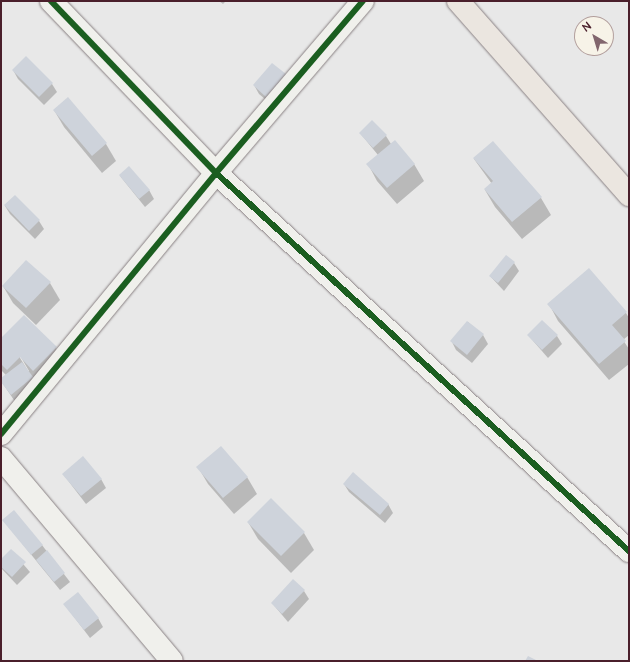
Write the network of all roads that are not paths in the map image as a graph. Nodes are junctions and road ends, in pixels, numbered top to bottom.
1 (51, 1) edge
2 (364, 1) edge
3 (458, 1) edge
4 (216, 174) junction
5 (629, 196) edge
6 (1, 434) edge
7 (1, 458) edge
8 (629, 551) edge
9 (172, 661) edge

1 - 4 street
2 - 4 street
3 - 5 main road
4 - 6 street
4 - 8 street
7 - 9 street

